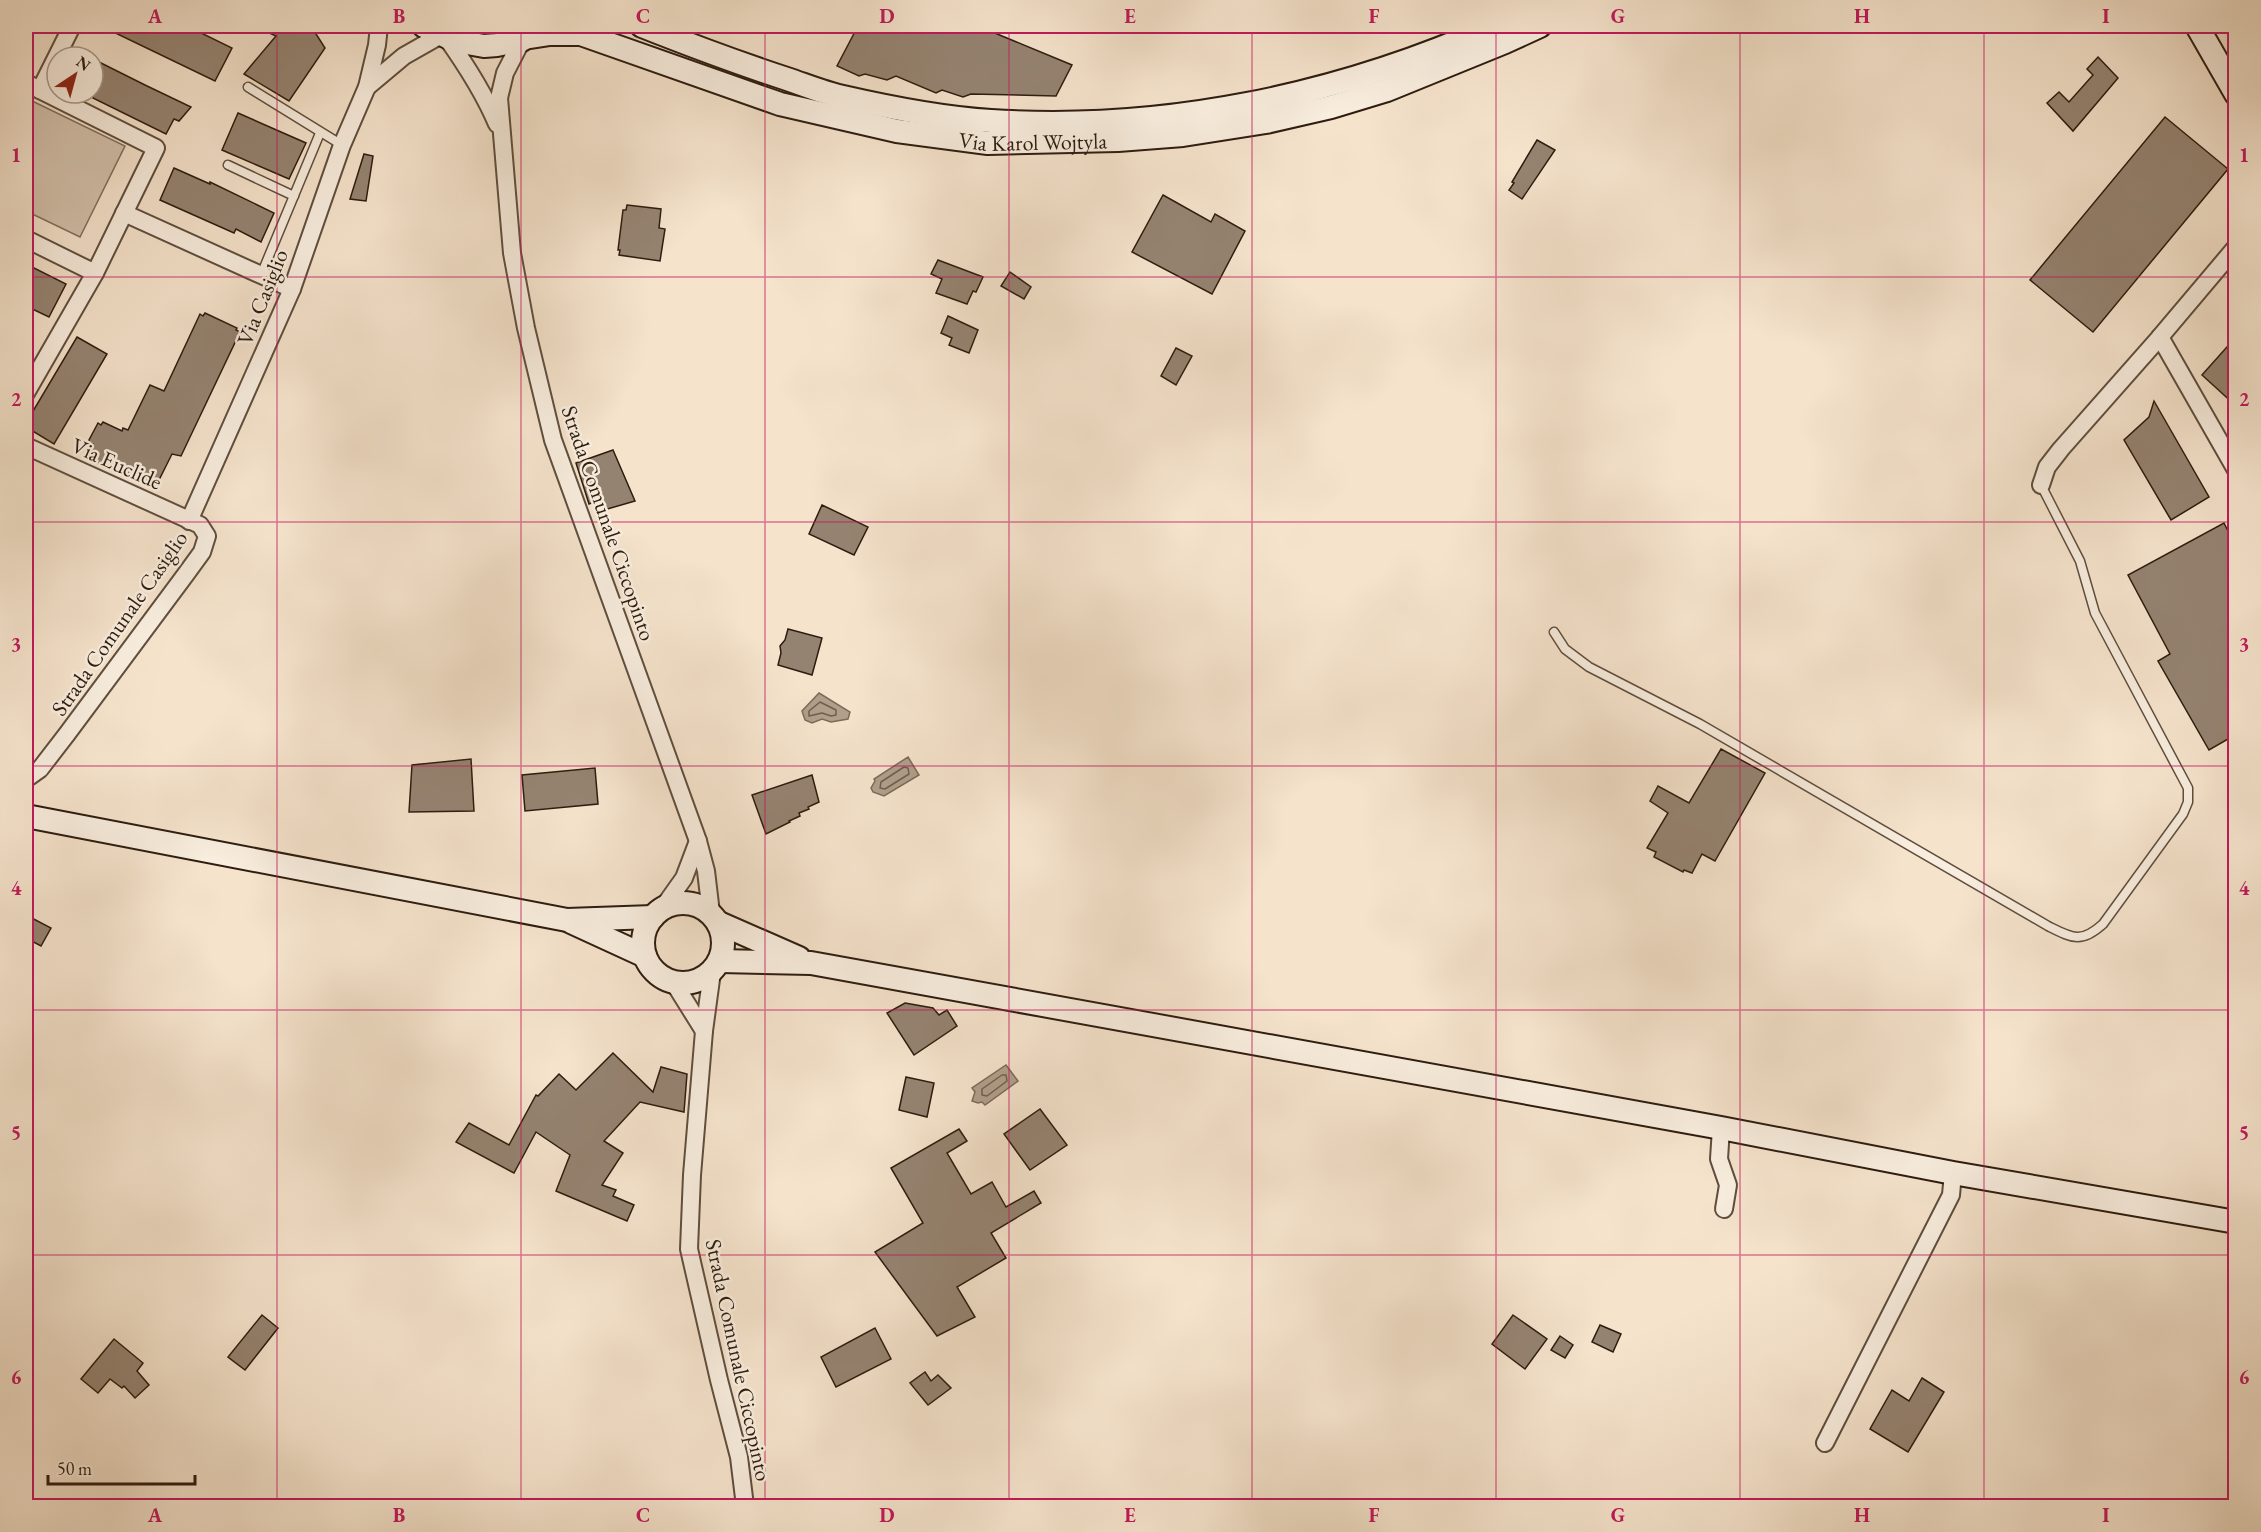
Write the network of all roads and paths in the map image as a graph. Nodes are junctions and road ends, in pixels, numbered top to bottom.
1 (72, 26) edge
2 (379, 26) edge
3 (642, 26) edge
4 (1494, 26) edge
5 (1540, 26) edge
6 (2197, 26) edge
7 (437, 33) edge
8 (526, 34) edge
9 (33, 87) edge
10 (249, 87) dead end
11 (367, 87) junction
12 (2235, 94) edge
13 (320, 132) junction
14 (502, 138) junction
15 (342, 145) junction
16 (228, 165) dead end
17 (294, 196) junction
18 (124, 213) junction
19 (26, 239) edge
20 (2235, 247) edge
21 (95, 273) junction
22 (261, 275) junction
23 (292, 289) junction
24 (2160, 337) junction
25 (26, 393) edge
26 (26, 446) edge
27 (2235, 470) edge
28 (2042, 485) joint
29 (189, 521) junction
30 (1554, 632) dead end
31 (26, 779) edge
32 (26, 816) edge
33 (698, 841) junction
34 (657, 913) junction
35 (715, 918) junction
36 (567, 920) junction
37 (645, 956) junction
38 (811, 963) junction
39 (716, 966) junction
40 (674, 983) junction
41 (704, 1031) junction
42 (1721, 1128) junction
43 (1953, 1173) junction
44 (1724, 1209) dead end
45 (2235, 1222) edge
46 (1825, 1443) dead end
47 (745, 1506) edge

1 - 9 street
2 - 11 street, Via Casiglio
3 - 4 main road, Via Karol Wojtyla
5 - 8 main road, Via Karol Wojtyla
6 - 12 main road
7 - 8 main road, Via Karol Wojtyla
7 - 11 street, Via Casiglio
7 - 14 street, Strada Comunale Ciccopinto
8 - 14 street, Strada Comunale Ciccopinto
9 - 18 street
10 - 13 lane
11 - 15 street, Via Casiglio
13 - 15 lane
13 - 17 lane
14 - 33 street, Strada Comunale Ciccopinto
15 - 23 street, Via Casiglio
16 - 17 lane
17 - 22 lane
18 - 21 street
18 - 22 street
19 - 21 street
20 - 24 street
21 - 25 street
22 - 23 street
23 - 29 street, Via Casiglio
24 - 27 street
24 - 28 street
26 - 29 street, Via Euclide
28 - 30 lane
29 - 31 street, Strada Comunale Casiglio
32 - 36 main road
33 - 34 street
33 - 35 street, Strada Comunale Ciccopinto
34 - 35 main road
34 - 36 main road
34 - 37 main road
35 - 38 main road
35 - 39 main road
36 - 37 main road
37 - 40 main road
38 - 39 main road
38 - 42 main road
39 - 40 main road
39 - 41 street, Strada Comunale Ciccopinto
40 - 41 street
41 - 47 street, Strada Comunale Ciccopinto
42 - 43 main road
42 - 44 street
43 - 45 main road
43 - 46 street

